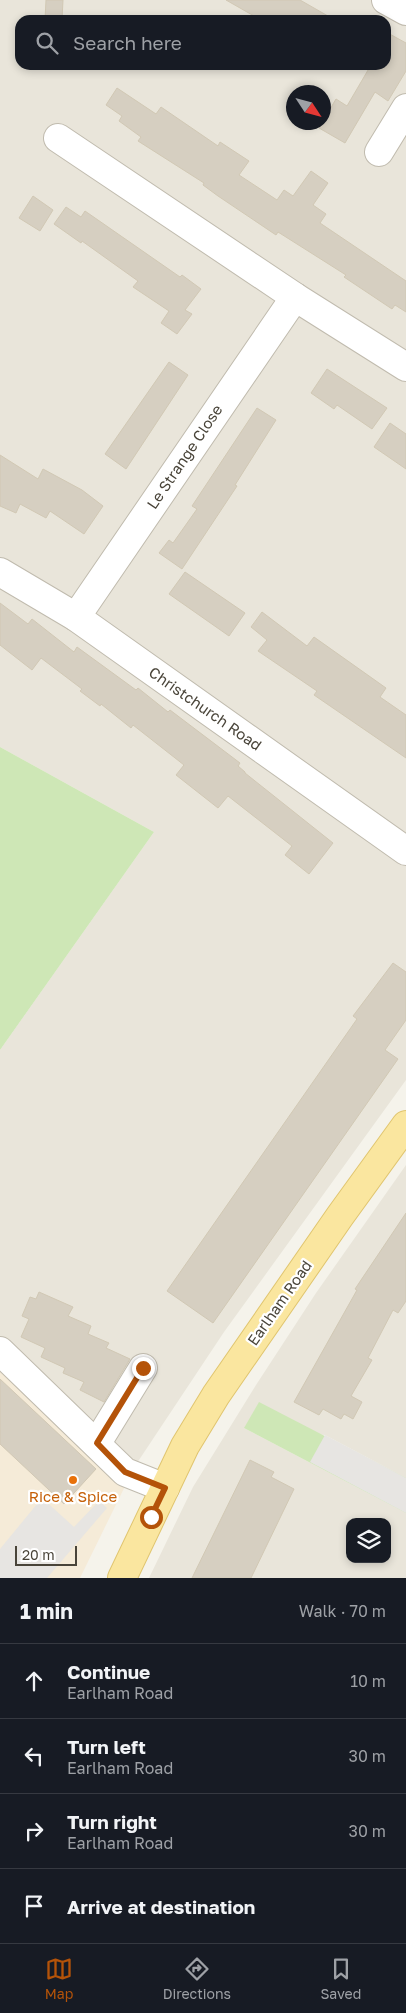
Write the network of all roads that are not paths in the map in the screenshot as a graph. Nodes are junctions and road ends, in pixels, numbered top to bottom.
1 (386, 0) edge
2 (406, 11) edge
3 (406, 108) edge
4 (58, 138) dead end
5 (379, 152) dead end
6 (295, 297) junction
7 (406, 367) edge
8 (0, 572) edge
9 (76, 617) junction
10 (406, 851) edge
11 (406, 1125) edge
12 (0, 1351) edge
13 (143, 1368) dead end
14 (97, 1443) junction
15 (165, 1488) junction
16 (122, 1578) edge

1 - 2 street
3 - 5 street
4 - 6 street
6 - 7 street
6 - 9 street, Le Strange Close
8 - 9 street, Christchurch Road
9 - 10 street, Christchurch Road
11 - 15 main road, Earlham Road
12 - 14 street
13 - 14 street
14 - 15 street
15 - 16 main road, Earlham Road

